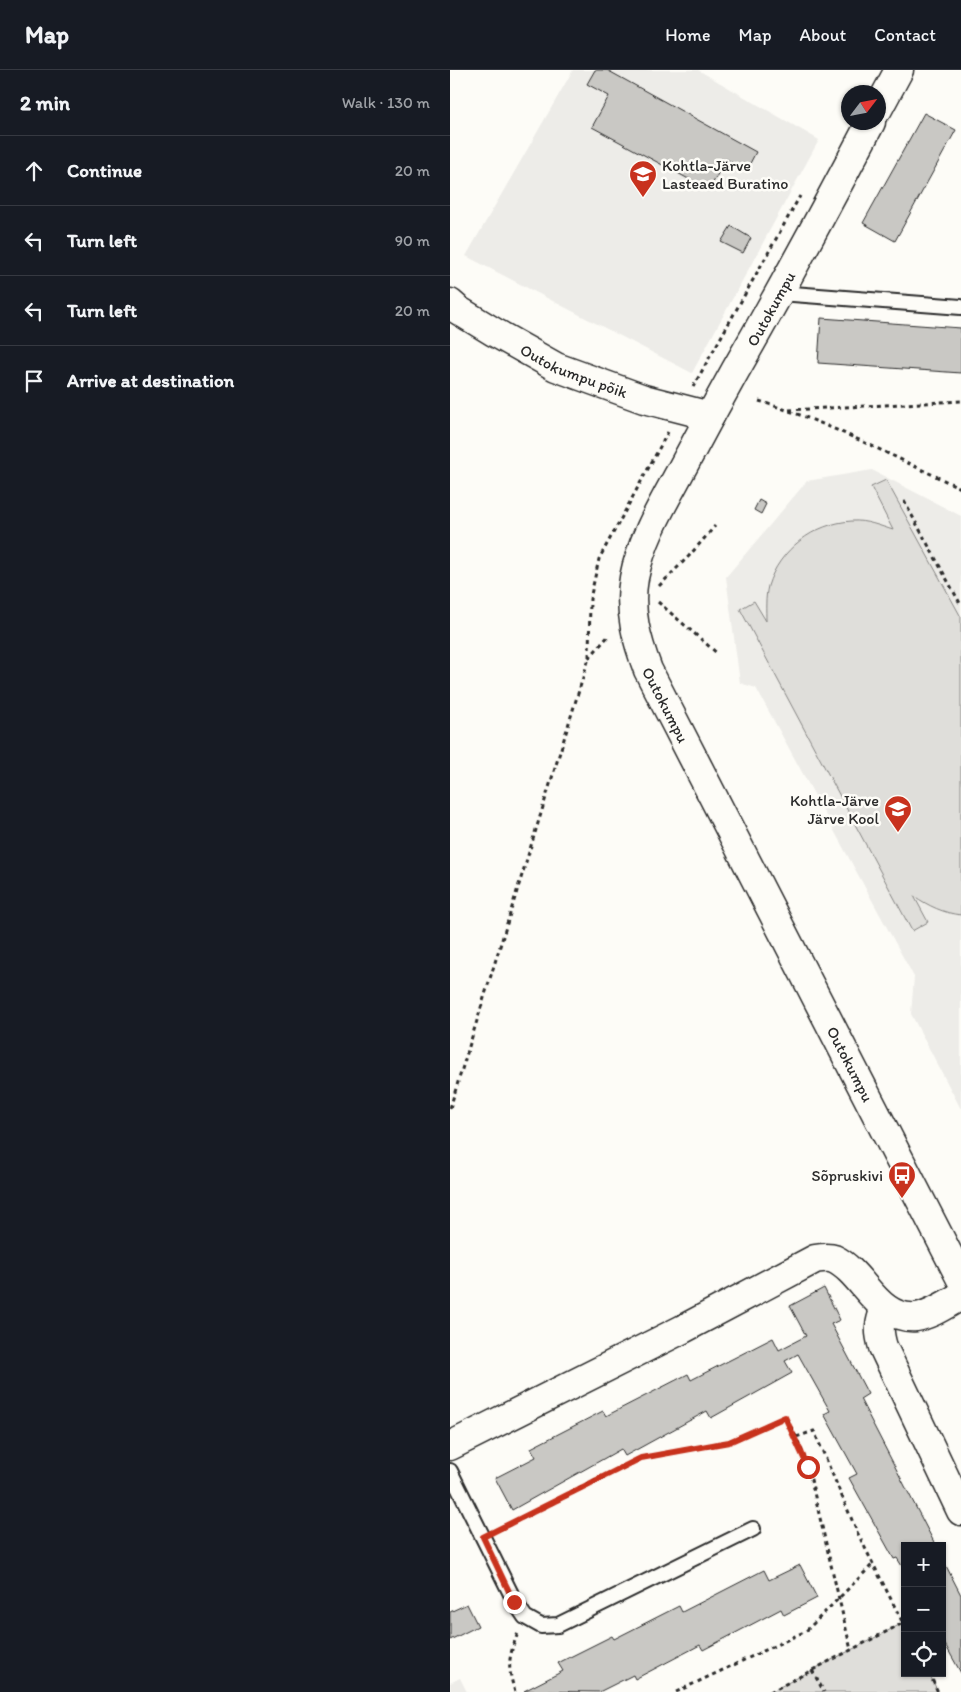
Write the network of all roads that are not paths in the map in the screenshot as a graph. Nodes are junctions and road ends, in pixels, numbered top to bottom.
1 (899, 70) edge
2 (886, 94) edge
3 (867, 130) edge
4 (780, 293) junction
5 (450, 303) edge
6 (961, 307) edge
7 (710, 416) junction
8 (961, 1279) edge
9 (961, 1296) edge
10 (885, 1308) junction
11 (450, 1446) edge
12 (450, 1471) edge
13 (961, 1511) edge
14 (753, 1529) dead end

1 - 2 street
3 - 4 street, Outokumpu
4 - 6 lane
4 - 7 street, Outokumpu
5 - 7 street, Outokumpu põik
7 - 8 street, Outokumpu
9 - 10 street
10 - 11 street
10 - 13 street
12 - 14 lane

